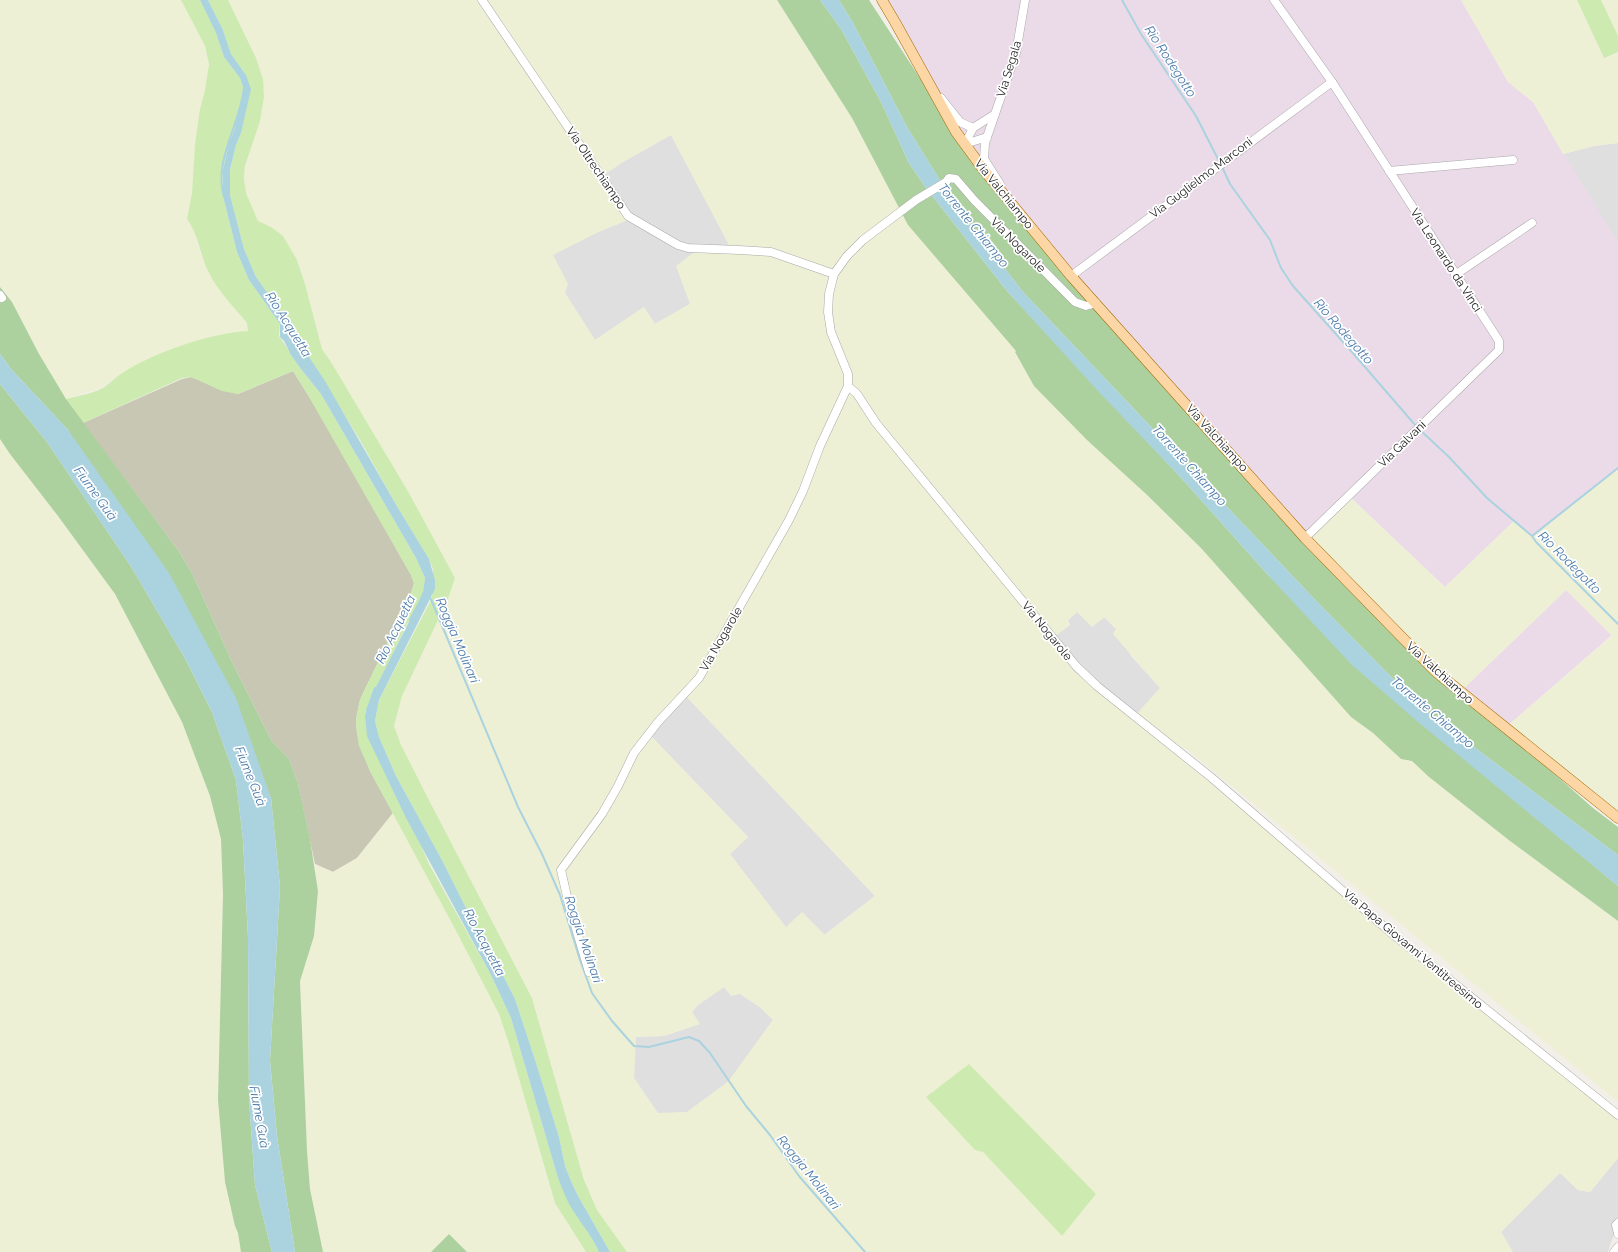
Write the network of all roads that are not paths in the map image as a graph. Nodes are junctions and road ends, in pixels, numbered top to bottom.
1 (482, 0) edge
2 (882, 0) edge
3 (1025, 0) edge
4 (1274, 0) edge
5 (928, 82) junction
6 (1332, 82) junction
7 (995, 114) junction
8 (973, 128) junction
9 (987, 137) junction
10 (965, 144) junction
11 (1514, 160) dead end
12 (1389, 172) junction
13 (1009, 201) junction
14 (1532, 222) dead end
15 (834, 274) junction
16 (1455, 275) junction
17 (1071, 276) junction
18 (1096, 302) junction
19 (1499, 350) joint
20 (848, 386) junction
21 (1305, 538) junction
22 (1212, 778) joint
23 (1618, 818) edge
24 (589, 972) dead end
25 (1618, 1115) edge
26 (1618, 1223) edge
27 (1618, 1234) edge
28 (1618, 1247) edge
29 (1614, 1252) edge

1 - 15 street, Via Oltrechiampo
2 - 5 main road, Via Valchiampo
3 - 7 street, Via Segala
4 - 6 street, Via Leonardo da Vinci
5 - 8 street
5 - 10 main road, Via Valchiampo
6 - 12 street, Via Leonardo da Vinci
6 - 17 street, Via Guglielmo Marconi
7 - 8 street
7 - 9 street, Via Segala
8 - 10 street
9 - 10 street
9 - 13 street, Via Segala
10 - 13 main road, Via Valchiampo
11 - 12 street
12 - 16 street, Via Leonardo da Vinci
13 - 17 main road, Via Valchiampo
14 - 16 street
15 - 18 street, Via Nogarole
15 - 20 street
16 - 19 street, Via Leonardo da Vinci
17 - 18 main road, Via Valchiampo
18 - 21 main road, Via Valchiampo
19 - 21 street, Via Galvani
20 - 22 street, Via Nogarole
20 - 24 street, Via Nogarole
21 - 23 main road, Via Valchiampo
22 - 25 street, Via Papa Giovanni Ventitreesimo
26 - 27 street
28 - 29 street

